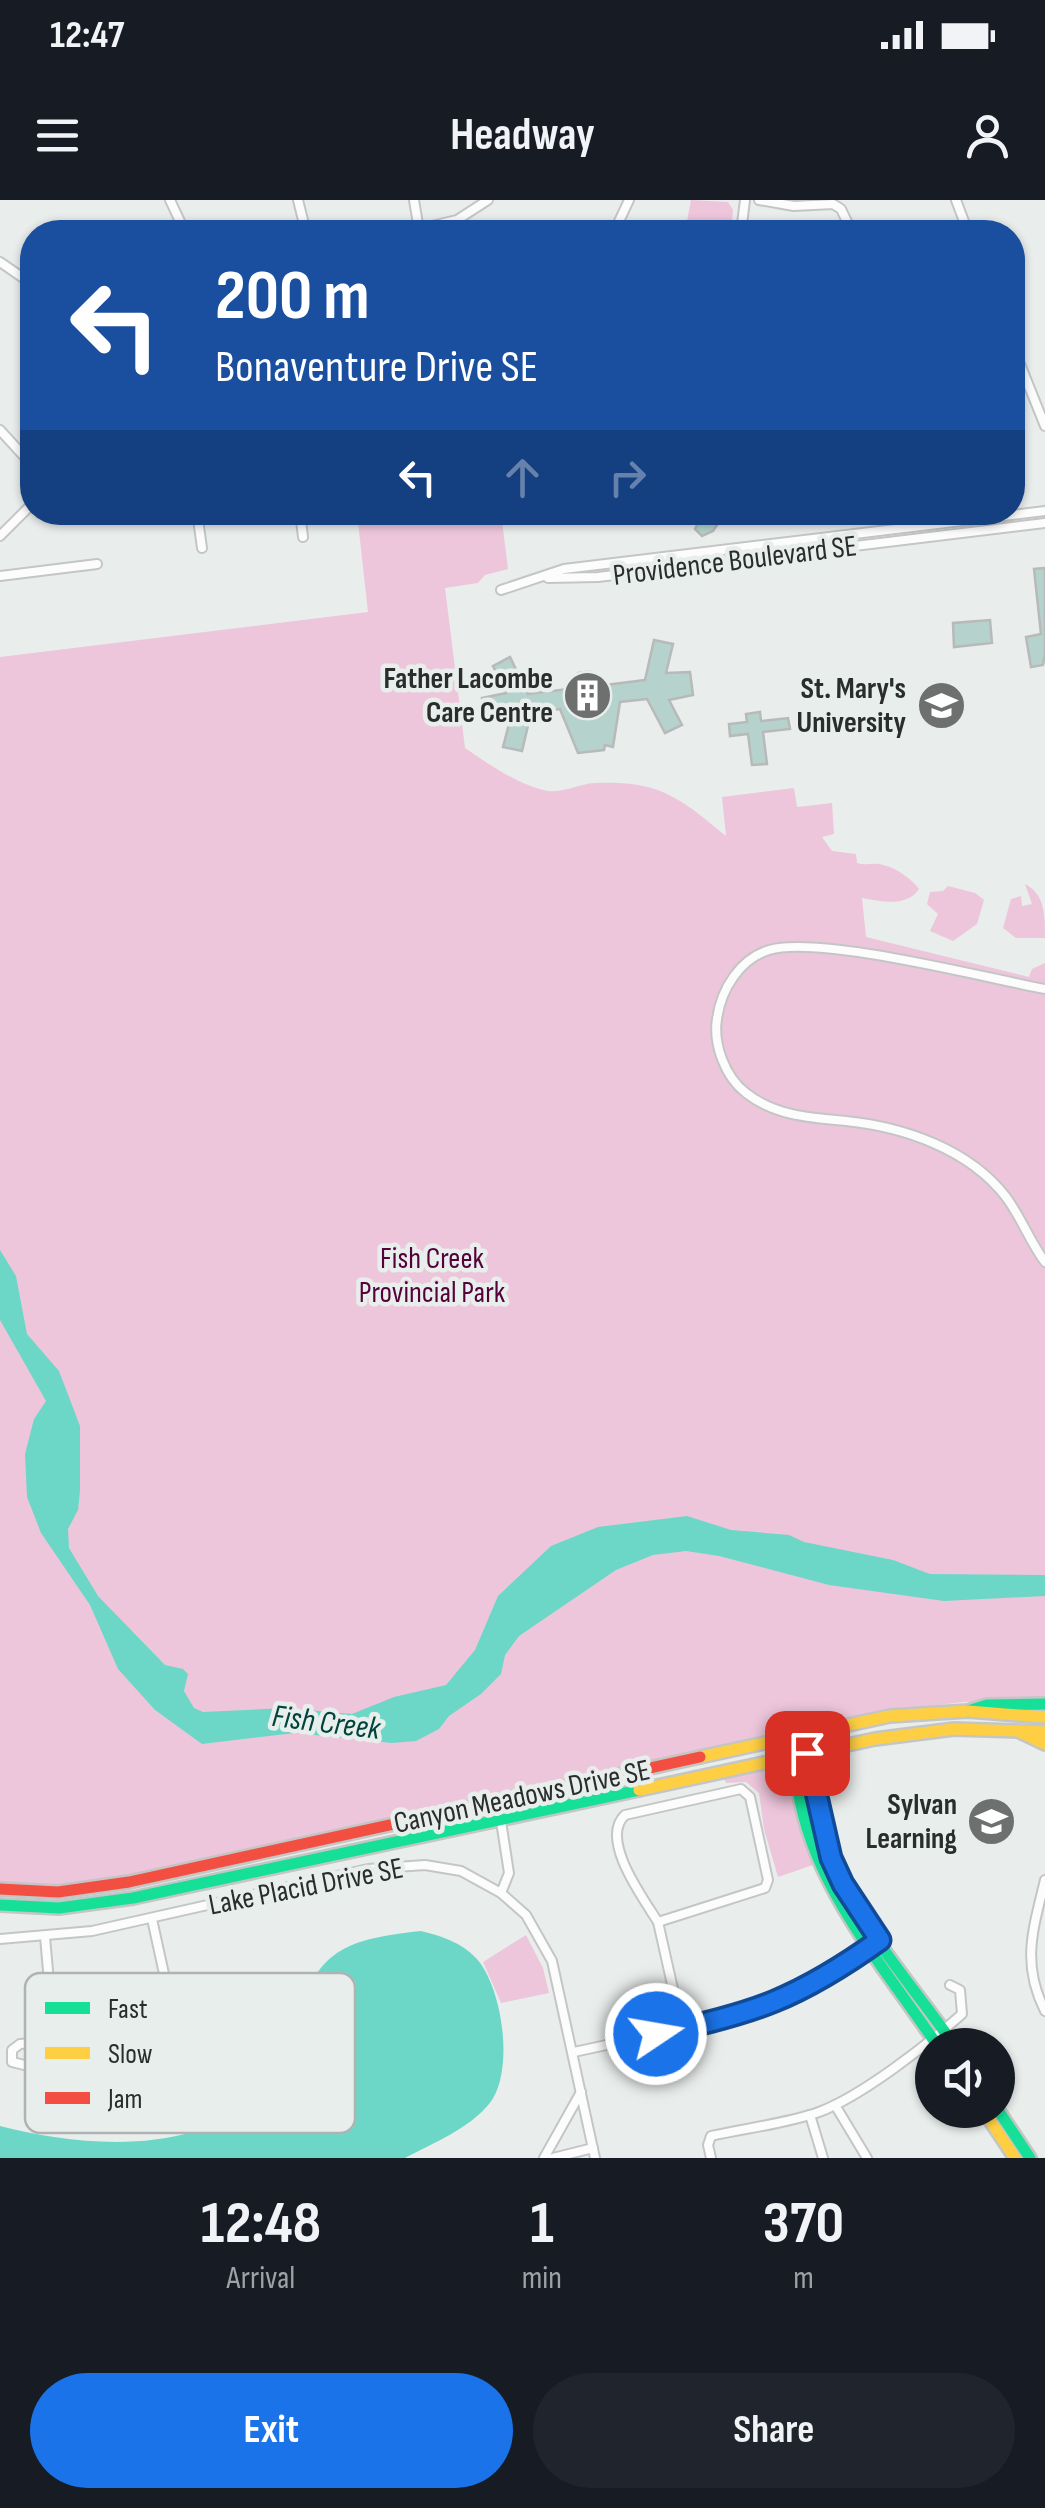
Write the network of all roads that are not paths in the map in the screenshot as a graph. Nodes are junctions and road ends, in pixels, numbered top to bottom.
1 (488, 200) edge
2 (758, 200) edge
3 (457, 220) edge
4 (846, 220) edge
5 (1025, 376) edge
6 (1045, 426) edge
7 (0, 430) edge
8 (20, 452) edge
9 (20, 516) edge
10 (199, 525) edge
11 (302, 525) edge
12 (929, 525) edge
13 (1021, 525) edge
14 (0, 536) edge
15 (303, 537) dead end
16 (202, 548) dead end
17 (97, 564) dead end
18 (0, 576) edge
19 (544, 578) junction
20 (501, 590) dead end
21 (1045, 990) edge
22 (1045, 1262) edge
23 (1045, 1704) edge
24 (968, 1711) junction
25 (1045, 1717) edge
26 (1016, 1730) junction
27 (1045, 1732) edge
28 (797, 1736) junction
29 (847, 1744) junction
30 (1045, 1744) edge
31 (801, 1754) junction
32 (747, 1764) junction
33 (798, 1781) junction
34 (814, 1787) junction
35 (498, 1802) junction
36 (502, 1818) junction
37 (1045, 1880) edge
38 (0, 1889) edge
39 (501, 1893) junction
40 (1043, 1900) edge
41 (0, 1905) edge
42 (152, 1919) junction
43 (658, 1922) junction
44 (45, 1937) junction
45 (0, 1939) edge
46 (875, 1943) junction
47 (49, 1973) edge
48 (164, 1973) edge
49 (950, 1985) dead end
50 (1045, 2011) edge
51 (927, 2028) edge
52 (942, 2028) edge
53 (946, 2028) edge
54 (682, 2029) junction
55 (25, 2044) edge
56 (574, 2052) junction
57 (915, 2055) edge
58 (25, 2065) edge
59 (581, 2092) junction
60 (836, 2105) junction
61 (810, 2115) junction
62 (995, 2128) edge
63 (1010, 2128) edge
64 (594, 2153) edge
65 (544, 2158) edge
66 (553, 2158) edge
67 (711, 2158) edge
68 (823, 2158) edge
69 (867, 2158) edge
70 (1015, 2158) edge
71 (1030, 2158) edge

1 - 3 street
2 - 4 street
5 - 6 street
7 - 8 street
9 - 14 street
10 - 16 street
11 - 15 street
12 - 19 street, Providence Boulevard SE
13 - 19 street, Providence Boulevard SE
17 - 18 street
19 - 20 street, Providence Boulevard SE
21 - 22 street
23 - 24 main road
24 - 25 main road, Canyon Meadows Drive SE
24 - 28 main road, Canyon Meadows Drive SE
26 - 27 main road, Canyon Meadows Drive SE
26 - 29 main road, Canyon Meadows Drive SE
26 - 30 main road
28 - 31 main road
28 - 35 main road, Canyon Meadows Drive SE
29 - 31 main road, Canyon Meadows Drive SE
29 - 34 main road
31 - 32 main road, Canyon Meadows Drive SE
31 - 33 main road
31 - 34 main road
32 - 33 main road
32 - 36 main road, Canyon Meadows Drive SE
33 - 46 main road
34 - 46 main road
35 - 36 street
35 - 38 main road, Canyon Meadows Drive SE
36 - 39 street
36 - 41 main road, Canyon Meadows Drive SE
37 - 40 street
39 - 42 street, Lake Placid Drive SE
39 - 56 street, Lake Placid Drive SE
40 - 50 street
42 - 44 street, Lake Placid Drive SE
42 - 48 street
43 - 43 street
43 - 54 street
44 - 45 street, Lake Placid Drive SE
44 - 47 street
46 - 51 main road
46 - 52 main road
46 - 54 street
49 - 53 street
54 - 56 street
55 - 58 street
56 - 59 street, Lake Placid Drive SE
57 - 60 street
59 - 64 street, Lake Placid Drive SE
59 - 65 street
60 - 61 street
60 - 69 street
61 - 67 street
61 - 68 street
62 - 70 main road
63 - 71 main road
64 - 66 street

